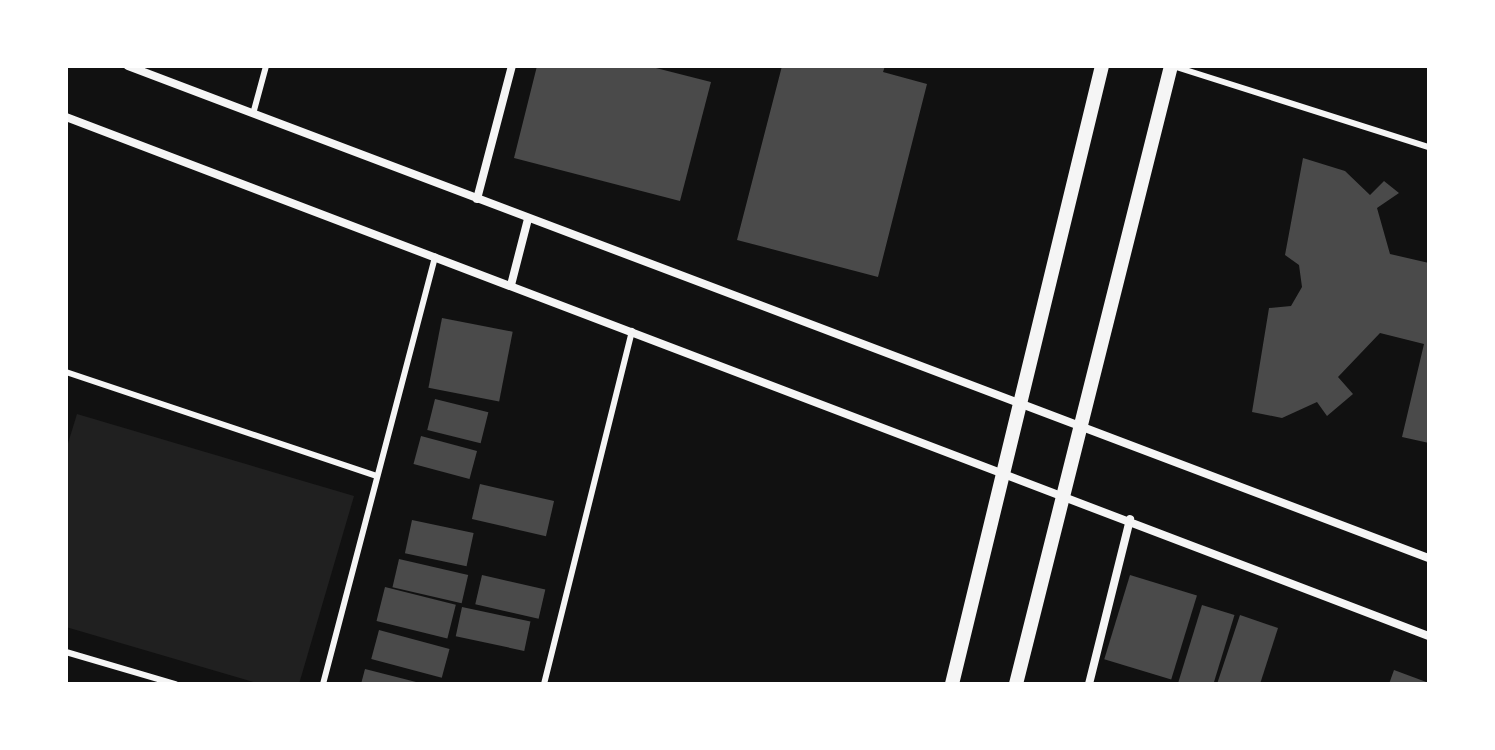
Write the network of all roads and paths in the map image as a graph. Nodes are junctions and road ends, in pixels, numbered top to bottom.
1 (128, 66) edge
2 (266, 66) edge
3 (512, 66) edge
4 (1102, 66) edge
5 (1172, 66) edge
6 (253, 114) junction
7 (66, 117) edge
8 (1429, 147) edge
9 (477, 199) junction
10 (528, 219) junction
11 (435, 256) junction
12 (511, 285) junction
13 (632, 331) junction
14 (66, 372) edge
15 (1019, 406) junction
16 (1080, 429) junction
17 (1004, 471) junction
18 (377, 476) junction
19 (1064, 493) junction
20 (1130, 519) junction
21 (1429, 558) edge
22 (1429, 636) edge
23 (66, 652) edge
24 (175, 684) edge
25 (323, 684) edge
26 (544, 684) edge
27 (952, 684) edge
28 (1016, 684) edge
29 (1089, 684) edge

1 - 6 street
2 - 6 lane
3 - 9 street
4 - 15 street
5 - 8 lane
5 - 16 street
6 - 9 street
7 - 11 street
9 - 10 street
10 - 12 street
10 - 15 street
11 - 12 street
11 - 18 lane
12 - 13 street
13 - 17 street
13 - 26 lane
14 - 18 lane
15 - 16 street
15 - 17 street
16 - 19 street
16 - 21 street
17 - 19 street
17 - 27 street
18 - 25 lane
19 - 20 street
19 - 28 street
20 - 22 street
20 - 29 street
23 - 24 lane

